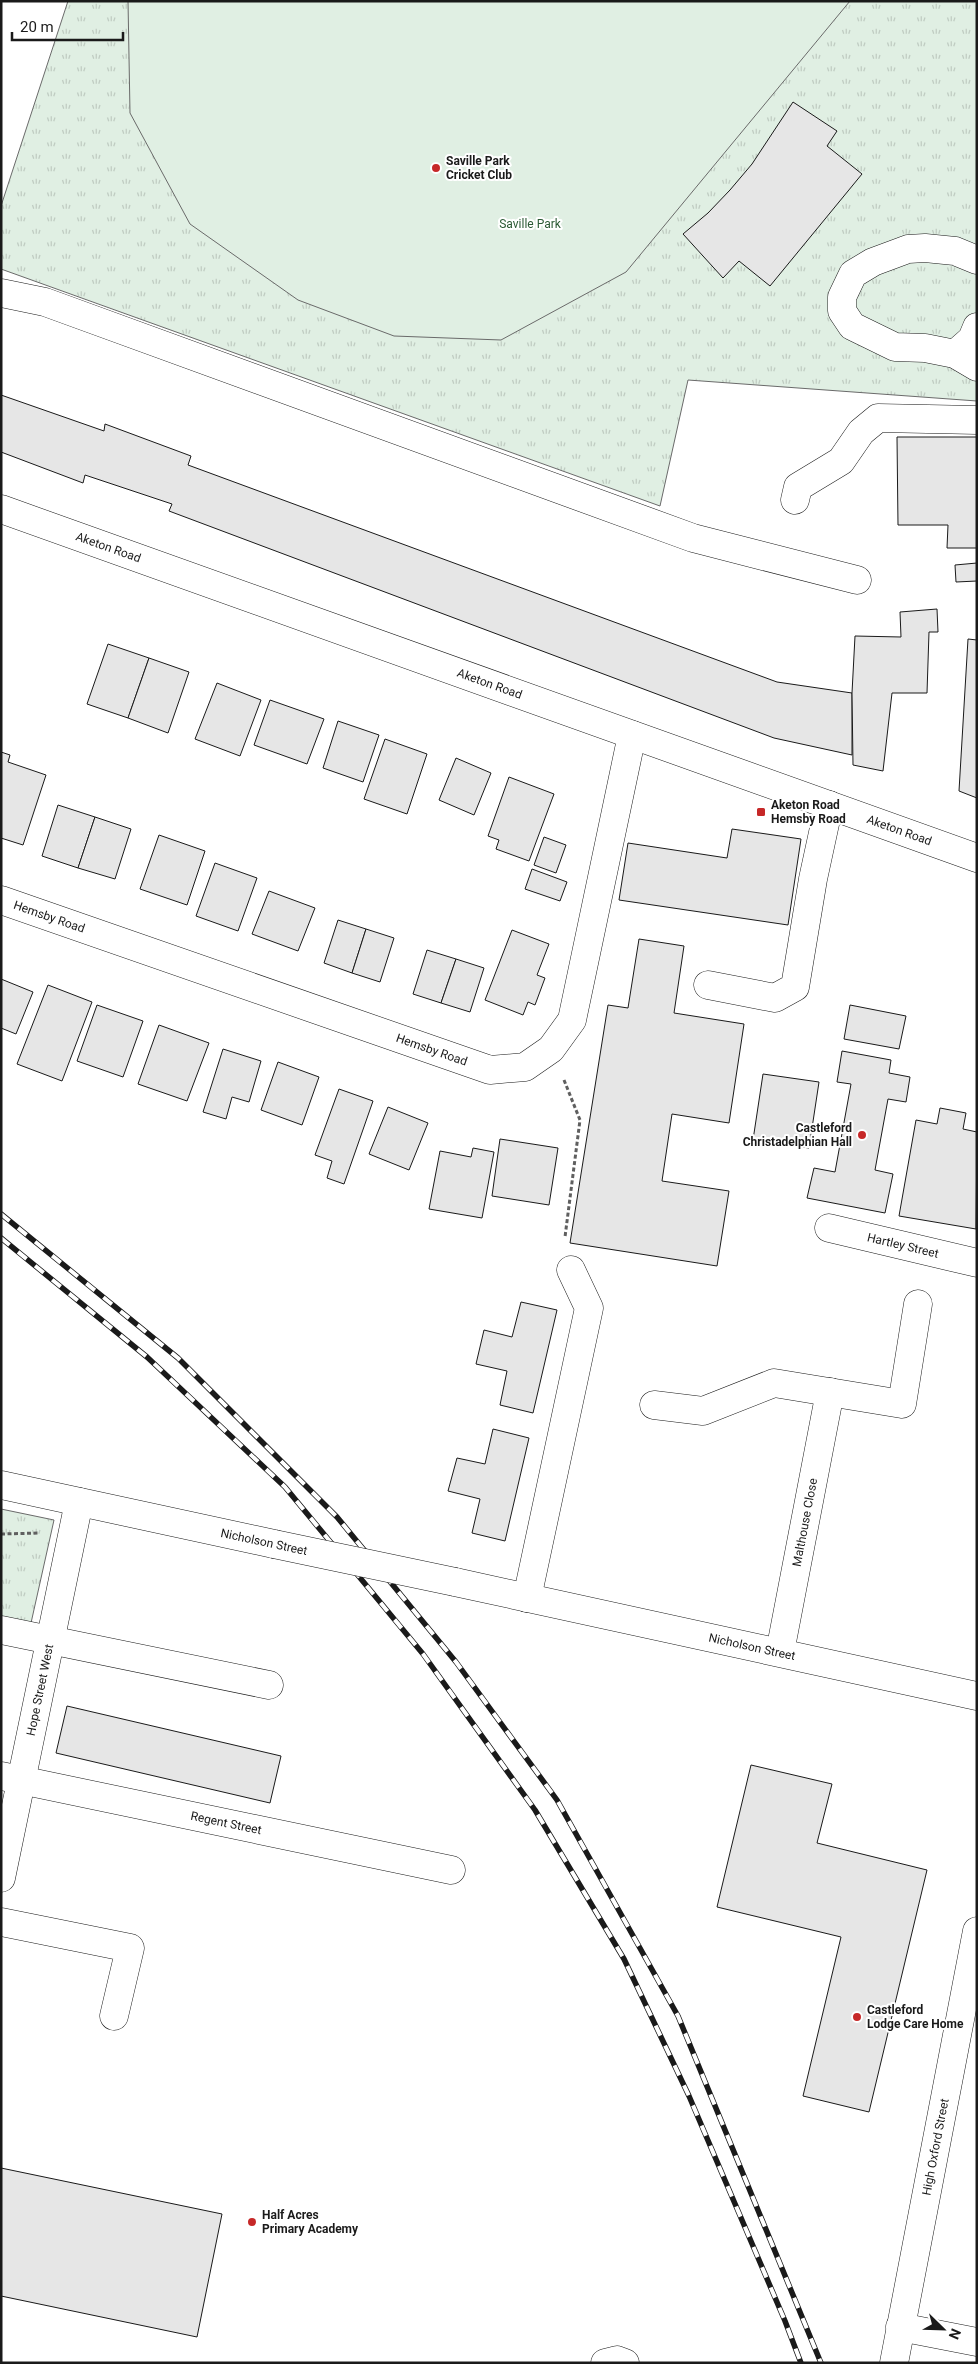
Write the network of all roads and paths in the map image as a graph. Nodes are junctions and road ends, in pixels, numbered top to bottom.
1 (977, 260) edge
2 (1, 293) edge
3 (977, 327) edge
4 (966, 361) edge
5 (977, 420) edge
6 (795, 500) dead end
7 (1, 509) edge
8 (856, 580) dead end
9 (632, 736) junction
10 (829, 806) junction
11 (977, 858) edge
12 (1, 900) edge
13 (708, 985) dead end
14 (551, 1049) junction
15 (828, 1228) dead end
16 (977, 1263) edge
17 (571, 1270) joint
18 (918, 1304) dead end
19 (830, 1392) junction
20 (654, 1405) dead end
21 (1, 1485) edge
22 (79, 1502) junction
23 (528, 1598) junction
24 (1, 1630) edge
25 (50, 1640) junction
26 (780, 1652) junction
27 (269, 1685) dead end
28 (977, 1696) edge
29 (11, 1778) edge
30 (451, 1870) dead end
31 (1, 1878) edge
32 (1, 1922) edge
33 (977, 1931) edge
34 (114, 2016) dead end
35 (900, 2327) junction
36 (977, 2342) edge
37 (605, 2363) edge
38 (625, 2363) edge
39 (894, 2363) edge

1 - 4 street
2 - 8 street
3 - 4 street
5 - 6 street
7 - 9 street, Aketon Road
9 - 10 street, Aketon Road
9 - 14 street, Hemsby Road
10 - 11 street, Aketon Road
10 - 13 street
12 - 14 street, Hemsby Road
14 - 17 path
15 - 16 street, Hartley Street
17 - 23 street
18 - 19 street
19 - 20 street
19 - 26 street, Malthouse Close
21 - 22 street, Nicholson Street
22 - 23 street, Nicholson Street, bridge
22 - 25 street, Hope Street West
23 - 26 street, Nicholson Street
24 - 25 street
25 - 27 street
25 - 29 street, Hope Street West
26 - 28 street, Nicholson Street
29 - 30 street, Regent Street
29 - 31 street, Hope Street West
32 - 34 street
33 - 35 street, High Oxford Street
35 - 36 street
35 - 39 street, High Oxford Street
37 - 38 street

